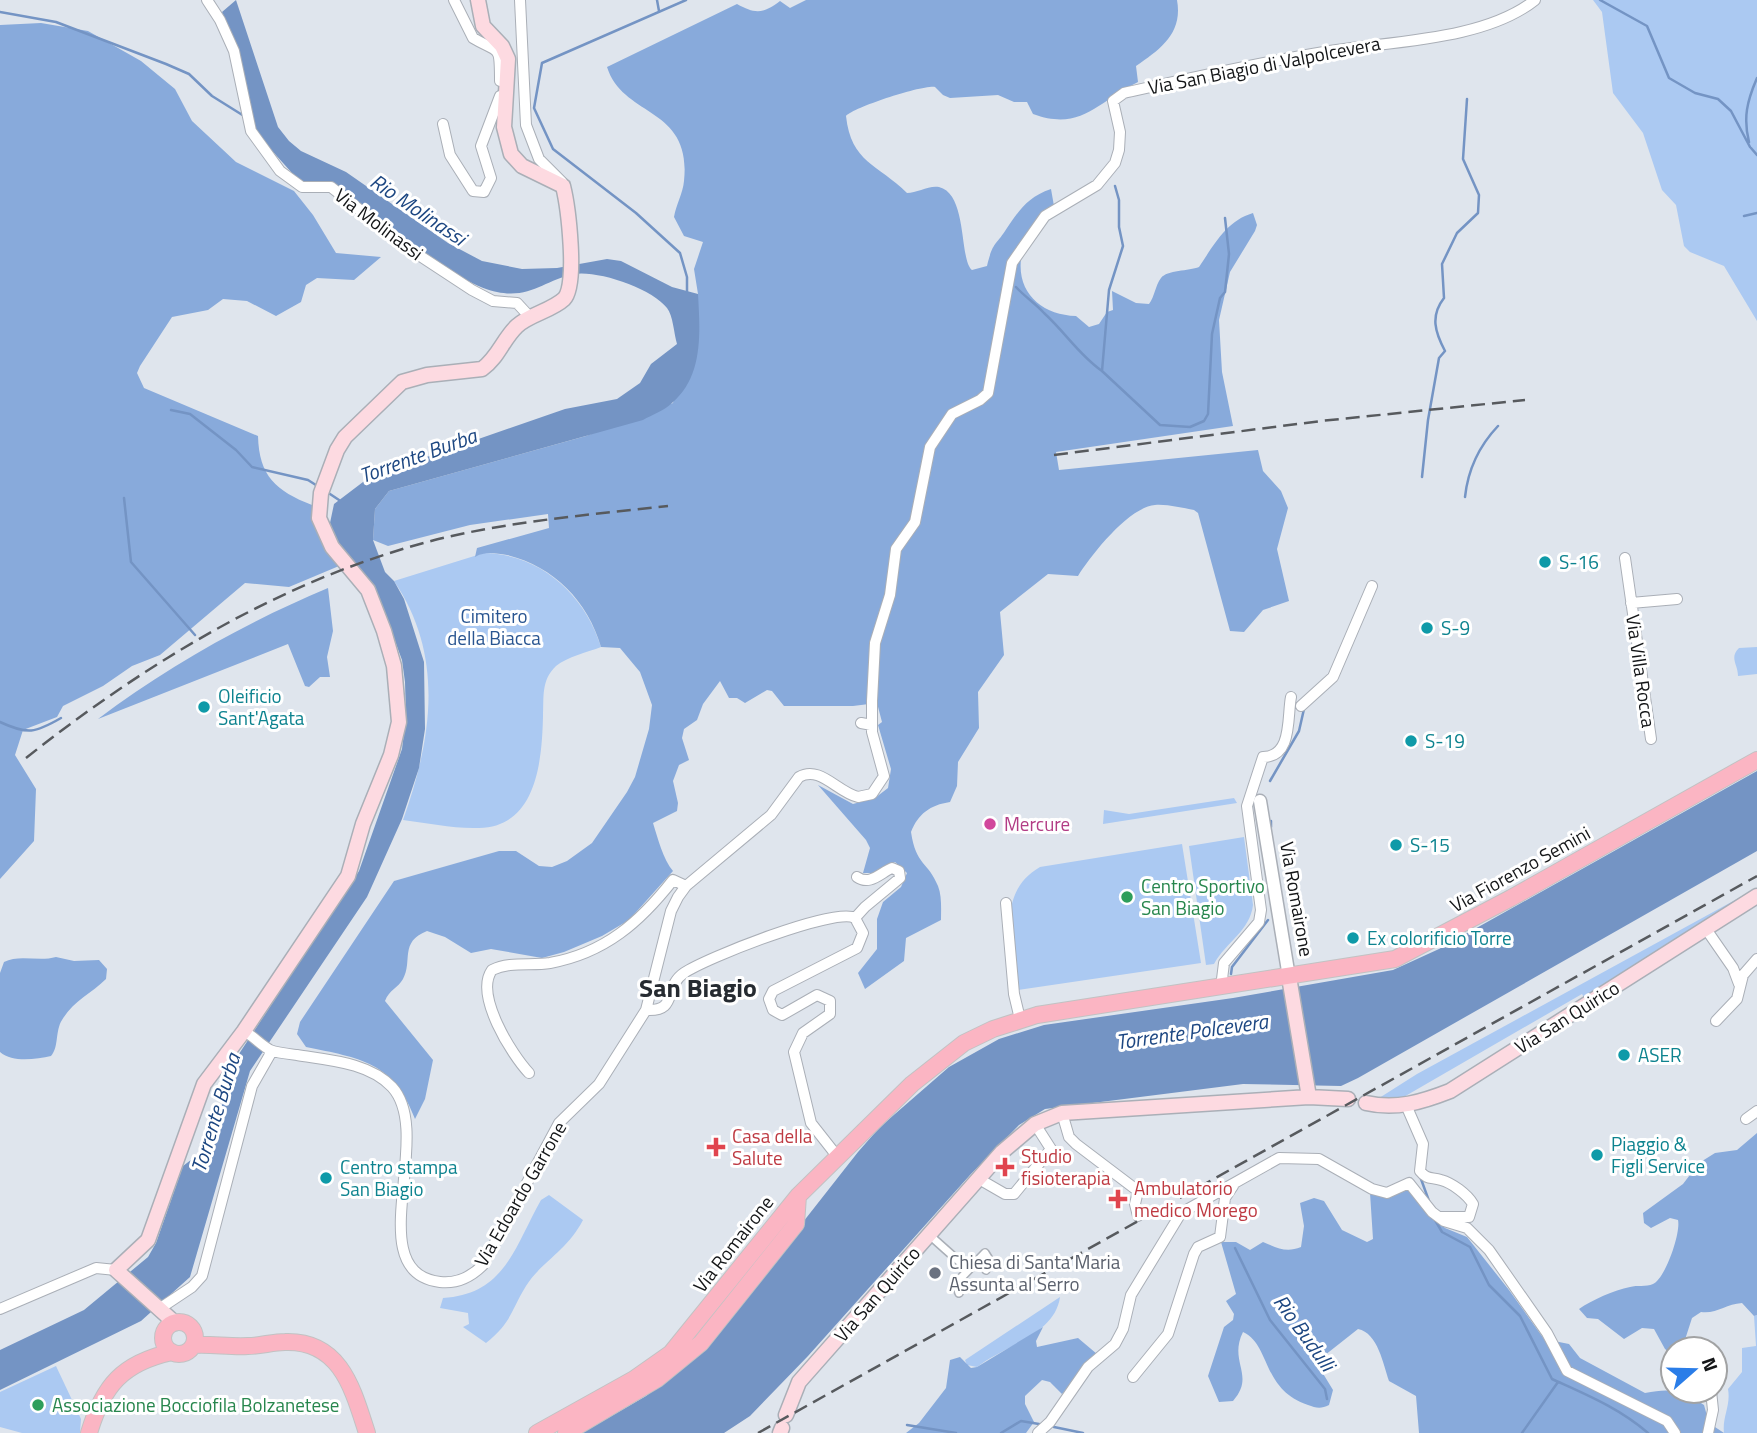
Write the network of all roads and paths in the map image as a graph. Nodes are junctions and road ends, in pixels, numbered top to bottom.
1 (207, 0) edge
2 (454, 0) edge
3 (478, 0) edge
4 (520, 0) edge
5 (1535, 0) edge
6 (503, 103) junction
7 (443, 124) dead end
8 (563, 186) junction
9 (529, 316) junction
10 (1625, 558) dead end
11 (1372, 586) dead end
12 (1677, 599) dead end
13 (1631, 603) junction
14 (1291, 697) dead end
15 (1301, 706) dead end
16 (861, 723) dead end
17 (872, 724) junction
18 (1651, 739) dead end
19 (1757, 760) edge
20 (1260, 801) dead end
21 (857, 877) dead end
22 (686, 886) junction
23 (1757, 896) edge
24 (1006, 903) dead end
25 (855, 919) junction
26 (1706, 929) junction
27 (1755, 966) edge
28 (1237, 976) dead end
29 (1220, 983) junction
30 (1291, 983) junction
31 (1739, 984) junction
32 (646, 1010) junction
33 (1020, 1019) junction
34 (1716, 1021) dead end
35 (247, 1032) junction
36 (270, 1049) junction
37 (529, 1073) dead end
38 (1308, 1092) junction
39 (1348, 1099) dead end
40 (1366, 1103) dead end
41 (1406, 1105) junction
42 (1757, 1111) edge
43 (1062, 1113) junction
44 (1746, 1119) dead end
45 (1035, 1124) junction
46 (837, 1156) junction
47 (979, 1179) junction
48 (1235, 1183) junction
49 (798, 1196) junction
50 (1139, 1216) dead end
51 (1439, 1217) junction
52 (935, 1240) dead end
53 (966, 1267) junction
54 (986, 1270) dead end
55 (119, 1272) junction
56 (959, 1293) dead end
57 (159, 1308) junction
58 (0, 1309) edge
59 (175, 1323) junction
60 (194, 1340) junction
61 (168, 1345) junction
62 (1133, 1377) dead end
63 (1712, 1405) edge
64 (783, 1425) edge
65 (89, 1433) edge
66 (367, 1433) edge
67 (537, 1433) edge
68 (566, 1433) edge
69 (1038, 1433) edge
70 (1675, 1433) edge
71 (1708, 1433) edge

1 - 9 street, Via Molinassi
2 - 6 street
3 - 6 main road
4 - 8 street
5 - 17 street, Via San Biagio di Valpolcevera
6 - 7 street
6 - 8 main road
8 - 9 main road
9 - 35 main road
10 - 13 street, Via Villa Rocca
11 - 15 street
12 - 13 street, Via Villa Rocca
13 - 18 street, Via Villa Rocca
14 - 29 street, Via Romairone
16 - 17 street
17 - 22 street, Via San Biagio di Valpolcevera
19 - 30 main road, Via Fiorenzo Semini
20 - 30 street, Via Romairone
21 - 25 street
22 - 32 street, Via San Biagio di Valpolcevera
22 - 37 street, Via San Biagio di Valpolcevera
23 - 26 main road, Via San Quirico
24 - 33 street
25 - 32 street
25 - 46 street
26 - 31 street
26 - 41 main road, Via San Quirico
27 - 31 street
28 - 29 street
29 - 30 main road, Via Romairone
29 - 33 main road, Via Romairone
30 - 38 main road
31 - 34 street
32 - 36 street, Via Edoardo Garrone
33 - 46 main road, Via Romairone
35 - 36 street
35 - 55 main road
36 - 57 street
38 - 39 main road, Via San Quirico
38 - 43 main road, Via San Quirico
40 - 41 main road, Via San Quirico
41 - 51 street
42 - 44 street
43 - 45 main road, Via San Quirico
43 - 50 street
45 - 47 main road, Via San Quirico
45 - 47 street
46 - 49 main road, Via Romairone
47 - 64 main road, Via San Quirico
48 - 51 street
48 - 62 street
48 - 69 street
49 - 67 main road, Via Romairone
49 - 68 main road
51 - 70 street
52 - 53 street
53 - 54 street
53 - 56 street
55 - 57 main road
55 - 58 street
57 - 59 main road
59 - 60 main road
59 - 61 main road
60 - 61 main road
60 - 66 main road
61 - 65 main road
63 - 71 street

